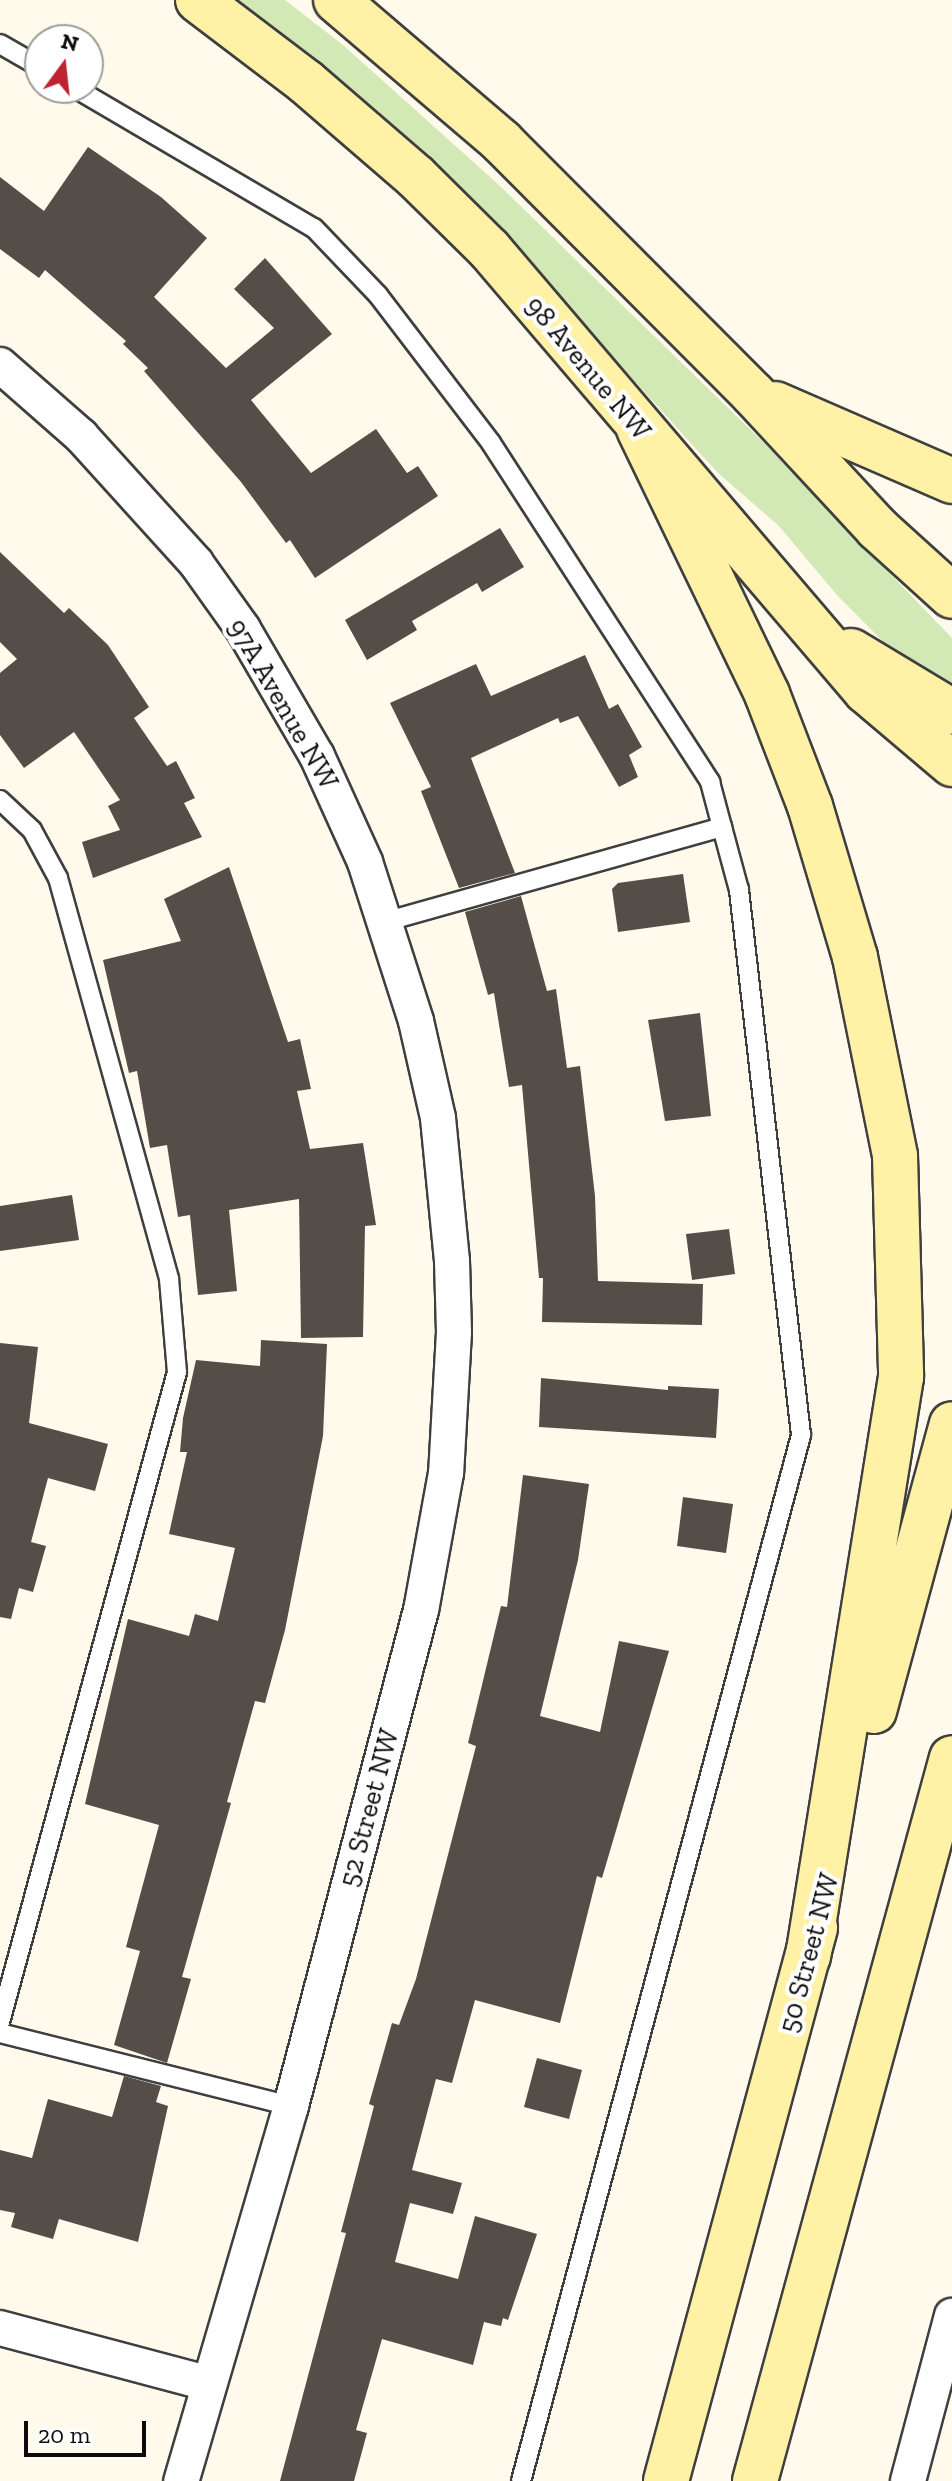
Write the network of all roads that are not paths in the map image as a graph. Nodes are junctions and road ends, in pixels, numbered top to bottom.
1 (198, 0) edge
2 (336, 0) edge
3 (0, 44) edge
4 (24, 58) edge
5 (102, 104) edge
6 (0, 365) edge
7 (753, 394) junction
8 (639, 429) junction
9 (952, 481) edge
10 (952, 596) edge
11 (805, 623) junction
12 (952, 712) edge
13 (952, 764) edge
14 (0, 800) edge
15 (722, 827) junction
16 (387, 921) junction
17 (438, 1118) joint
18 (952, 1424) edge
19 (952, 1758) edge
20 (808, 1957) junction
21 (0, 2022) edge
22 (0, 2033) edge
23 (291, 2106) junction
24 (952, 2316) edge
25 (0, 2328) edge
26 (946, 2359) edge
27 (207, 2383) junction
28 (181, 2481) edge
29 (521, 2481) edge
30 (666, 2481) edge
31 (755, 2481) edge
32 (908, 2481) edge

1 - 8 main road, 98 Avenue NW
2 - 7 main road
3 - 4 lane
5 - 15 lane
6 - 16 street, 97A Avenue NW
7 - 9 main road
7 - 10 main road
8 - 11 main road, 98 Avenue NW
8 - 20 main road
11 - 12 main road
11 - 13 main road, 98 Avenue NW
14 - 21 lane
15 - 16 lane
15 - 29 lane
16 - 17 street, 97A Avenue NW
17 - 23 street, 52 Street NW
18 - 20 main road, 50 Street NW
19 - 31 main road
20 - 30 main road, 50 Street NW
22 - 23 lane
23 - 27 street, 52 Street NW
24 - 26 street
25 - 27 street
26 - 32 street
27 - 28 street, 52 Street NW

